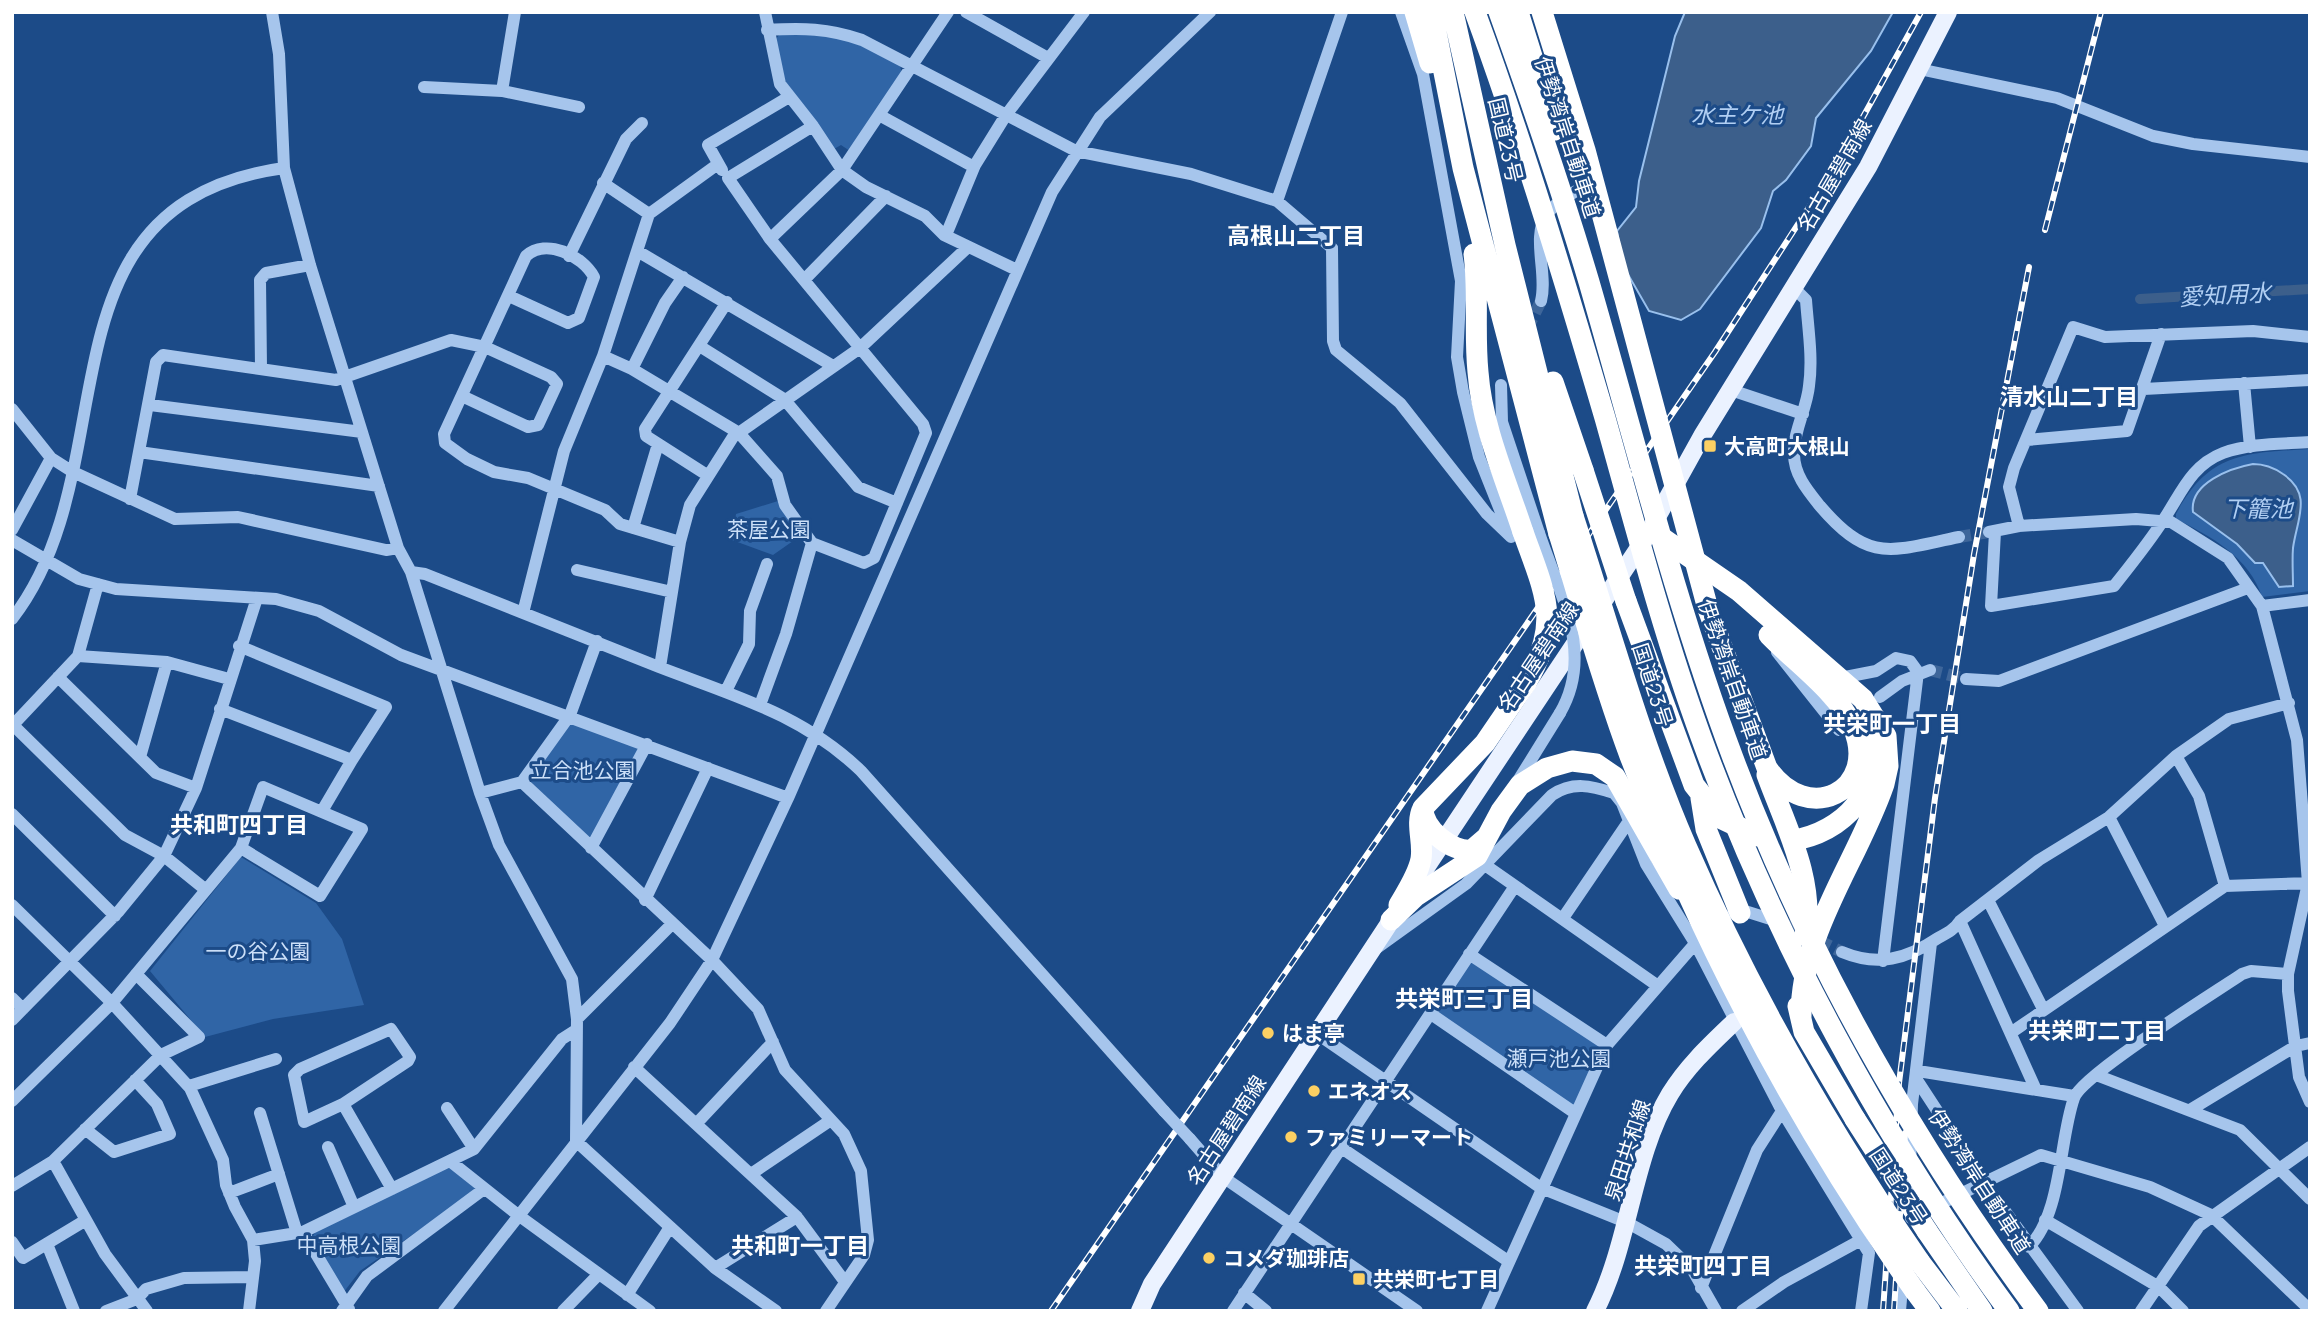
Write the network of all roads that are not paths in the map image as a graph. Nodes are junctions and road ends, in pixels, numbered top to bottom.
1 (272, 12) edge
2 (515, 12) edge
3 (765, 12) edge
4 (948, 12) edge
5 (966, 12) edge
6 (1084, 12) edge
7 (1210, 12) edge
8 (1342, 12) edge
9 (1401, 12) edge
10 (1415, 12) edge
11 (1432, 12) edge
12 (1453, 12) edge
13 (1461, 12) edge
14 (1475, 12) edge
15 (1499, 12) edge
16 (1509, 12) edge
17 (1518, 12) edge
18 (1545, 12) edge
19 (1948, 12) edge
20 (766, 30) junction
21 (1562, 54) junction
22 (1048, 58) junction
23 (912, 66) junction
24 (1919, 69) junction
25 (424, 87) dead end
26 (502, 91) junction
27 (789, 97) junction
28 (579, 107) dead end
29 (879, 115) junction
30 (1006, 116) junction
31 (642, 123) dead end
32 (813, 126) junction
33 (1076, 151) junction
34 (2310, 157) edge
35 (718, 164) junction
36 (974, 167) junction
37 (284, 168) junction
38 (1463, 168) junction
39 (842, 170) junction
40 (728, 178) junction
41 (603, 183) junction
42 (886, 197) junction
43 (1277, 201) junction
44 (649, 214) junction
45 (946, 235) junction
46 (770, 239) junction
47 (1505, 245) junction
48 (968, 247) junction
49 (639, 251) junction
50 (569, 256) junction
51 (310, 265) junction
52 (1017, 270) junction
53 (683, 277) junction
54 (804, 279) junction
55 (1794, 288) junction
56 (509, 296) junction
57 (1541, 301) tunnel mouth
58 (727, 302) junction
59 (2161, 334) junction
60 (2310, 337) edge
61 (701, 346) junction
62 (485, 347) junction
63 (860, 348) junction
64 (603, 356) junction
65 (833, 366) junction
66 (261, 368) junction
67 (632, 369) junction
68 (1478, 374) junction
69 (345, 375) junction
70 (2310, 380) edge
71 (2244, 383) junction
72 (1501, 385) dead end
73 (2144, 389) junction
74 (1731, 390) junction
75 (670, 391) junction
76 (1462, 392) junction
77 (462, 396) junction
78 (785, 399) junction
79 (1483, 404) junction
80 (150, 405) junction
81 (12, 409) edge
82 (1803, 414) junction
83 (1605, 419) junction
84 (362, 432) junction
85 (739, 433) junction
86 (2026, 440) junction
87 (2310, 442) edge
88 (657, 444) junction
89 (2250, 447) junction
90 (139, 452) junction
91 (51, 458) junction
92 (73, 472) junction
93 (708, 475) junction
94 (379, 486) junction
95 (554, 489) junction
96 (130, 499) junction
97 (897, 503) junction
98 (2162, 523) junction
99 (2019, 526) junction
100 (633, 528) junction
101 (12, 530) edge
102 (1540, 533) junction
103 (1648, 533) junction
104 (1959, 537) tunnel mouth
105 (12, 540) edge
106 (680, 542) junction
107 (812, 543) junction
108 (398, 548) junction
109 (47, 560) junction
110 (1668, 561) junction
111 (768, 564) dead end
112 (577, 570) dead end
113 (411, 572) junction
114 (98, 584) junction
115 (2248, 588) junction
116 (672, 592) junction
117 (257, 598) junction
118 (2310, 600) edge
119 (2262, 606) junction
120 (1745, 611) junction
121 (523, 613) junction
122 (12, 619) edge
123 (1772, 639) junction
124 (597, 641) junction
125 (239, 646) junction
126 (78, 656) junction
127 (167, 662) junction
128 (441, 667) junction
129 (660, 667) junction
130 (1924, 671) junction
131 (58, 677) junction
132 (1840, 678) junction
133 (229, 679) junction
134 (1966, 679) tunnel mouth
135 (726, 691) junction
136 (1880, 697) dead end
137 (2289, 703) junction
138 (760, 705) junction
139 (220, 709) junction
140 (570, 715) junction
141 (13, 726) edge
142 (1842, 728) dead end
143 (817, 733) junction
144 (647, 744) junction
145 (1759, 752) junction
146 (2176, 756) junction
147 (140, 757) junction
148 (352, 760) junction
149 (708, 768) junction
150 (522, 782) junction
151 (196, 788) junction
152 (480, 793) junction
153 (1701, 796) junction
154 (788, 798) junction
155 (1508, 800) junction
156 (1423, 808) junction
157 (322, 811) junction
158 (12, 814) edge
159 (2109, 817) junction
160 (1629, 821) junction
161 (1493, 828) junction
162 (1758, 836) dead end
163 (1445, 839) junction
164 (1800, 839) dead end
165 (242, 848) junction
166 (591, 848) junction
167 (164, 856) junction
168 (1485, 865) junction
169 (2309, 883) edge
170 (1515, 886) junction
171 (2225, 886) junction
172 (206, 890) junction
173 (1988, 900) junction
174 (645, 901) junction
175 (12, 905) edge
176 (1740, 913) junction
177 (115, 916) junction
178 (1563, 918) junction
179 (1391, 919) junction
180 (1960, 921) junction
181 (671, 924) junction
182 (1787, 925) tunnel mouth
183 (2165, 926) junction
184 (1698, 933) junction
185 (1931, 943) junction
186 (1842, 952) tunnel mouth
187 (1368, 954) junction
188 (1469, 954) junction
189 (712, 960) junction
190 (70, 961) junction
191 (1883, 961) junction
192 (136, 974) junction
193 (2288, 974) junction
194 (1658, 986) junction
195 (12, 998) edge
196 (112, 1003) junction
197 (23, 1009) junction
198 (2043, 1009) junction
199 (1431, 1014) junction
200 (1801, 1019) junction
201 (12, 1020) edge
202 (1734, 1022) junction
203 (577, 1024) junction
204 (2012, 1032) junction
205 (1316, 1034) junction
206 (773, 1042) junction
207 (2310, 1043) edge
208 (1607, 1045) junction
209 (2295, 1046) junction
210 (161, 1055) junction
211 (276, 1059) dead end
212 (634, 1067) junction
213 (1917, 1075) junction
214 (2096, 1075) junction
215 (135, 1080) junction
216 (1386, 1083) junction
217 (189, 1086) junction
218 (2036, 1090) junction
219 (2074, 1096) junction
220 (13, 1102) edge
221 (2310, 1102) edge
222 (343, 1104) junction
223 (447, 1108) dead end
224 (2190, 1110) junction
225 (1782, 1111) junction
226 (260, 1113) dead end
227 (1575, 1113) junction
228 (831, 1120) junction
229 (697, 1124) junction
230 (85, 1129) junction
231 (576, 1141) junction
232 (328, 1147) dead end
233 (2310, 1147) edge
234 (474, 1149) junction
235 (1343, 1149) junction
236 (54, 1161) junction
237 (450, 1161) junction
238 (2061, 1162) junction
239 (2277, 1168) junction
240 (279, 1174) junction
241 (751, 1174) junction
242 (1223, 1177) junction
243 (1983, 1181) junction
244 (12, 1186) edge
245 (1542, 1188) junction
246 (392, 1189) junction
247 (484, 1189) junction
248 (229, 1193) junction
249 (2310, 1199) edge
250 (354, 1207) junction
251 (518, 1215) junction
252 (2211, 1215) junction
253 (797, 1217) junction
254 (86, 1220) junction
255 (1908, 1220) junction
256 (2045, 1220) junction
257 (1628, 1223) junction
258 (1290, 1225) junction
259 (670, 1227) junction
260 (300, 1232) junction
261 (253, 1240) junction
262 (1861, 1241) junction
263 (12, 1242) edge
264 (47, 1244) junction
265 (2029, 1247) junction
266 (1508, 1261) junction
267 (715, 1268) junction
268 (598, 1275) junction
269 (253, 1277) junction
270 (845, 1282) junction
271 (1700, 1284) junction
272 (2159, 1287) junction
273 (1244, 1293) junction
274 (627, 1295) junction
275 (137, 1298) junction
276 (346, 1309) edge
277 (2310, 1310) edge
278 (74, 1311) edge
279 (106, 1311) edge
280 (147, 1311) edge
281 (249, 1311) edge
282 (444, 1311) edge
283 (563, 1311) edge
284 (650, 1311) edge
285 (776, 1311) edge
286 (826, 1311) edge
287 (1140, 1311) edge
288 (1233, 1311) edge
289 (1266, 1311) edge
290 (1417, 1311) edge
291 (1487, 1311) edge
292 (1595, 1311) edge
293 (1708, 1311) edge
294 (1716, 1311) edge
295 (1742, 1311) edge
296 (1861, 1311) edge
297 (1900, 1311) edge
298 (1930, 1311) edge
299 (1957, 1311) edge
300 (1982, 1311) edge
301 (2009, 1311) edge
302 (2038, 1311) edge
303 (2078, 1311) edge
304 (2141, 1311) edge
305 (2183, 1311) edge

1 - 37 street
2 - 26 street
3 - 20 street
4 - 23 street
5 - 22 street
6 - 22 street
7 - 33 street
8 - 43 street
9 - 76 street
10 - 38 highway
11 - 38 highway, 国道23号
12 - 47 highway, 国道23号
13 - 83 highway, bridge
14 - 83 highway, bridge
15 - 110 highway, 伊勢湾岸自動車道, bridge
16 - 21 street
17 - 110 highway, bridge
18 - 21 street
18 - 145 highway, bridge
19 - 24 main road, 名古屋碧南線
20 - 23 street
20 - 27 street
21 - 57 street
22 - 30 street
23 - 29 street
23 - 30 street
24 - 34 street
24 - 55 main road, 名古屋碧南線
25 - 26 street
26 - 28 street
27 - 32 street
27 - 35 street
29 - 36 street
29 - 39 street
30 - 33 street
30 - 36 street
31 - 41 street
32 - 39 street
32 - 40 street
33 - 43 street
33 - 52 street
35 - 40 street
35 - 44 street
36 - 45 street
37 - 51 street
37 - 92 street
38 - 68 highway
38 - 102 highway, 国道23号
39 - 42 street
39 - 46 street
40 - 46 street
41 - 44 street
41 - 50 street
42 - 45 street
42 - 54 street
43 - 76 street
44 - 49 street
45 - 48 street
46 - 54 street
47 - 153 highway, bridge
47 - 299 highway, 国道23号, bridge
48 - 52 street
48 - 63 street
49 - 53 street
49 - 64 street
50 - 56 street
50 - 56 street
51 - 66 street
51 - 69 street
52 - 143 street
53 - 58 street
53 - 67 street
54 - 63 street
55 - 74 main road, 名古屋碧南線
55 - 82 street
56 - 62 street
58 - 61 street
58 - 65 street
59 - 60 street
59 - 73 street
59 - 86 street
61 - 75 street
61 - 78 street
62 - 69 street
62 - 77 street
62 - 77 street
63 - 65 street
63 - 97 street
64 - 67 street
64 - 95 street
65 - 78 street
66 - 69 street
66 - 80 street
67 - 75 street
68 - 76 street
68 - 79 highway
69 - 84 street
70 - 71 street
71 - 73 street
71 - 89 street
72 - 102 street
73 - 86 street
74 - 82 street
74 - 103 main road, 名古屋碧南線
75 - 85 street
75 - 88 street
76 - 79 highway
77 - 95 street
78 - 85 street
78 - 97 street
79 - 102 highway
80 - 84 street
80 - 90 street
81 - 91 street
82 - 104 street
83 - 301 highway, bridge
84 - 94 street
85 - 93 street
85 - 107 street
86 - 99 street
87 - 89 street
88 - 93 street
88 - 100 street
89 - 98 street
90 - 94 street
90 - 96 street
91 - 92 street
91 - 101 street
92 - 96 street
92 - 109 street
93 - 106 street
94 - 108 street
95 - 100 street
95 - 121 street
96 - 108 street
97 - 107 street
98 - 99 street
98 - 99 street
98 - 115 street
100 - 106 street
102 - 155 street, bridge
102 - 156 highway, bridge
102 - 184 highway, 国道23号, bridge
103 - 120 highway
103 - 132 highway
103 - 163 main road, 名古屋碧南線
105 - 109 street
106 - 116 street
107 - 138 street
108 - 113 street
109 - 114 street
109 - 122 street
110 - 302 highway, 伊勢湾岸自動車道, bridge
111 - 135 street
112 - 116 street
113 - 121 street
113 - 128 street
114 - 117 street
114 - 126 street
115 - 119 street
115 - 134 street
116 - 129 street
117 - 125 street
117 - 128 street
118 - 119 street
119 - 137 street
120 - 123 highway
120 - 164 highway
121 - 124 street
123 - 142 street
123 - 145 highway
124 - 129 street
124 - 140 street
125 - 133 street
125 - 148 street
126 - 127 street
126 - 131 street
127 - 133 street
127 - 147 street
128 - 140 street
128 - 152 street
129 - 135 street
130 - 132 street
130 - 136 street
130 - 191 street
131 - 141 street
131 - 147 street
132 - 200 highway
133 - 139 street
135 - 138 street
137 - 146 street
137 - 169 street
138 - 143 street
139 - 148 street
139 - 151 street
140 - 144 street
140 - 150 street
141 - 167 street
143 - 154 street
143 - 242 street, bridge
144 - 149 street
144 - 166 street
145 - 200 highway
146 - 159 street
146 - 171 street
147 - 151 street
148 - 157 street
149 - 154 street
149 - 174 street
150 - 152 street
150 - 166 street
151 - 167 street
152 - 203 street
153 - 162 highway
153 - 176 highway
154 - 189 street
155 - 161 highway
155 - 184 highway, bridge
156 - 163 highway
156 - 179 highway
157 - 165 street
157 - 165 street
158 - 177 street
159 - 173 street
159 - 183 street
160 - 168 street
160 - 178 street
160 - 184 street
161 - 163 highway
161 - 179 highway
163 - 179 main road, 名古屋碧南線
165 - 172 street
166 - 174 street
167 - 172 street
167 - 177 street
168 - 170 street
168 - 187 street
169 - 171 street
169 - 193 street
170 - 178 street
170 - 188 street
171 - 183 street
172 - 192 street
173 - 180 street
173 - 198 street
174 - 181 street
175 - 190 street
176 - 182 street
176 - 184 street
177 - 190 street
178 - 194 street
179 - 187 main road, 名古屋碧南線
180 - 185 street
180 - 204 street
181 - 189 street
181 - 203 street
183 - 198 street
184 - 194 street
184 - 202 street
184 - 298 highway, 国道23号, bridge
185 - 191 street
185 - 213 street
186 - 191 street
187 - 205 main road, 名古屋碧南線
188 - 199 street
188 - 208 street
189 - 206 street
189 - 212 street
190 - 196 street
190 - 197 street
192 - 196 street
192 - 210 street
193 - 209 street
193 - 214 street
194 - 208 street
195 - 197 street
196 - 210 street
196 - 220 street
197 - 201 street
198 - 204 street
199 - 216 street
199 - 227 street
200 - 300 highway, bridge
202 - 225 street
202 - 257 main road, 泉田共和線
203 - 231 street
203 - 234 street
204 - 218 street
205 - 216 street
205 - 242 main road, 名古屋碧南線
206 - 228 street
206 - 229 street
207 - 209 street
208 - 227 street
209 - 221 street
209 - 224 street
210 - 215 street
210 - 217 street
211 - 217 street
212 - 229 street
212 - 231 street
213 - 218 street
213 - 243 street
213 - 255 street
214 - 219 street
214 - 224 street
215 - 230 street
215 - 230 street
216 - 235 street
216 - 245 street
217 - 248 street
218 - 219 street
219 - 238 street
222 - 222 street
222 - 246 street
223 - 234 street
224 - 239 street
225 - 262 street
225 - 271 street
226 - 240 street
227 - 245 street
228 - 241 street
228 - 270 street
229 - 241 street
230 - 236 street
231 - 251 street
231 - 259 street
232 - 250 street
233 - 239 street
234 - 237 street
235 - 258 street
235 - 266 street
236 - 244 street
236 - 254 street
237 - 246 street
237 - 247 street
238 - 243 street
238 - 252 street
238 - 256 street
239 - 249 street
239 - 252 street
240 - 248 street
240 - 260 street
241 - 253 street
242 - 258 street
242 - 287 main road, 名古屋碧南線
243 - 255 street
243 - 265 street
245 - 257 street
245 - 266 street
246 - 250 street
247 - 251 street
247 - 276 street
248 - 261 street
250 - 260 street
251 - 268 street
251 - 282 street
252 - 272 street
252 - 277 street
253 - 267 street
253 - 270 street
254 - 264 street
254 - 275 street
255 - 297 street
256 - 265 street
256 - 272 street
257 - 271 street
257 - 292 main road, 泉田共和線
258 - 273 street
258 - 290 street
259 - 267 street
259 - 274 street
260 - 261 street
260 - 276 street
261 - 269 street
262 - 295 street
262 - 296 street
263 - 264 street
264 - 278 street
265 - 303 street
266 - 291 street
267 - 285 street
268 - 274 street
268 - 283 street
269 - 275 street
269 - 281 street
270 - 286 street
271 - 293 street
271 - 294 street
272 - 304 street
272 - 305 street
273 - 288 street
273 - 289 street
274 - 284 street
275 - 279 street
275 - 280 street

